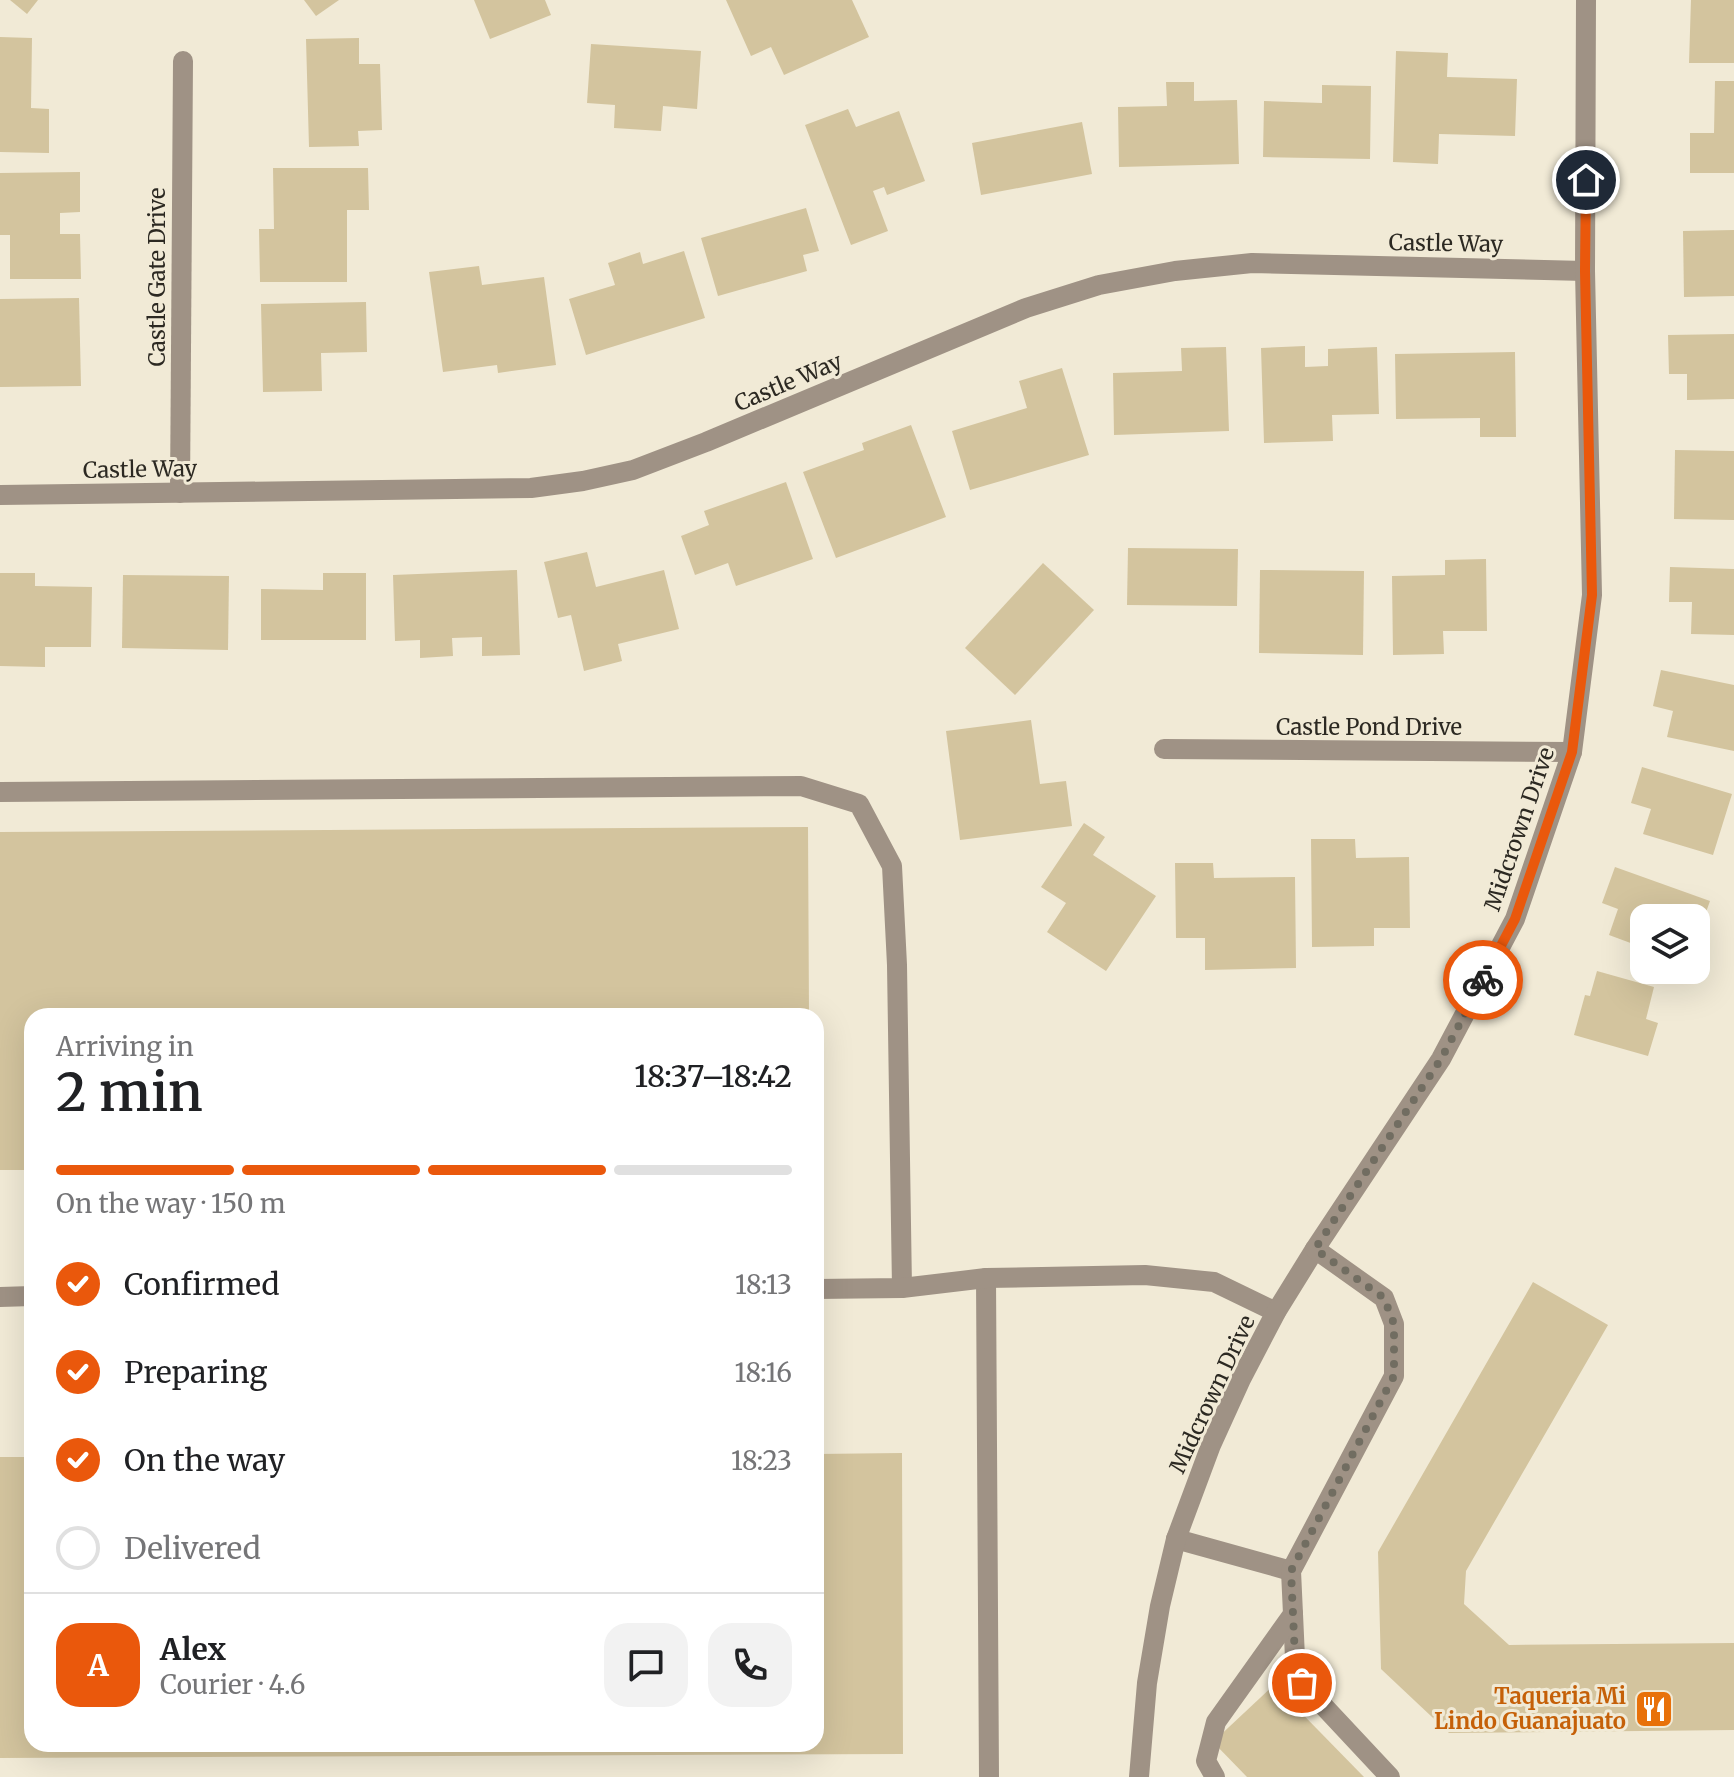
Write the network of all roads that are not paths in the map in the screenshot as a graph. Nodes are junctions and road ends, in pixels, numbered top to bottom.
1 (1586, 0) edge
2 (183, 61) dead end
3 (1585, 271) junction
4 (180, 493) junction
5 (0, 495) edge
6 (1164, 749) dead end
7 (1572, 752) junction
8 (0, 792) edge
9 (1315, 1249) junction
10 (986, 1278) junction
11 (902, 1288) junction
12 (824, 1289) edge
13 (24, 1296) edge
14 (0, 1297) edge
15 (1276, 1312) junction
16 (1176, 1539) junction
17 (1291, 1571) junction
18 (1293, 1614) junction
19 (989, 1777) edge
20 (1139, 1777) edge
21 (1215, 1777) edge
22 (1390, 1777) edge

1 - 3 street, Midcrown Drive
2 - 4 street, Castle Gate Drive
3 - 4 street, Castle Way
3 - 7 street, Midcrown Drive
4 - 5 street, Castle Way
6 - 7 street, Castle Pond Drive
7 - 9 street, Midcrown Drive
8 - 11 street
9 - 15 street, Midcrown Drive
9 - 17 street
10 - 11 street
10 - 15 street
10 - 19 street
11 - 12 street
13 - 14 street
15 - 16 street, Midcrown Drive
16 - 17 street
16 - 20 street, Midcrown Drive
17 - 18 street
18 - 21 street
18 - 22 street

